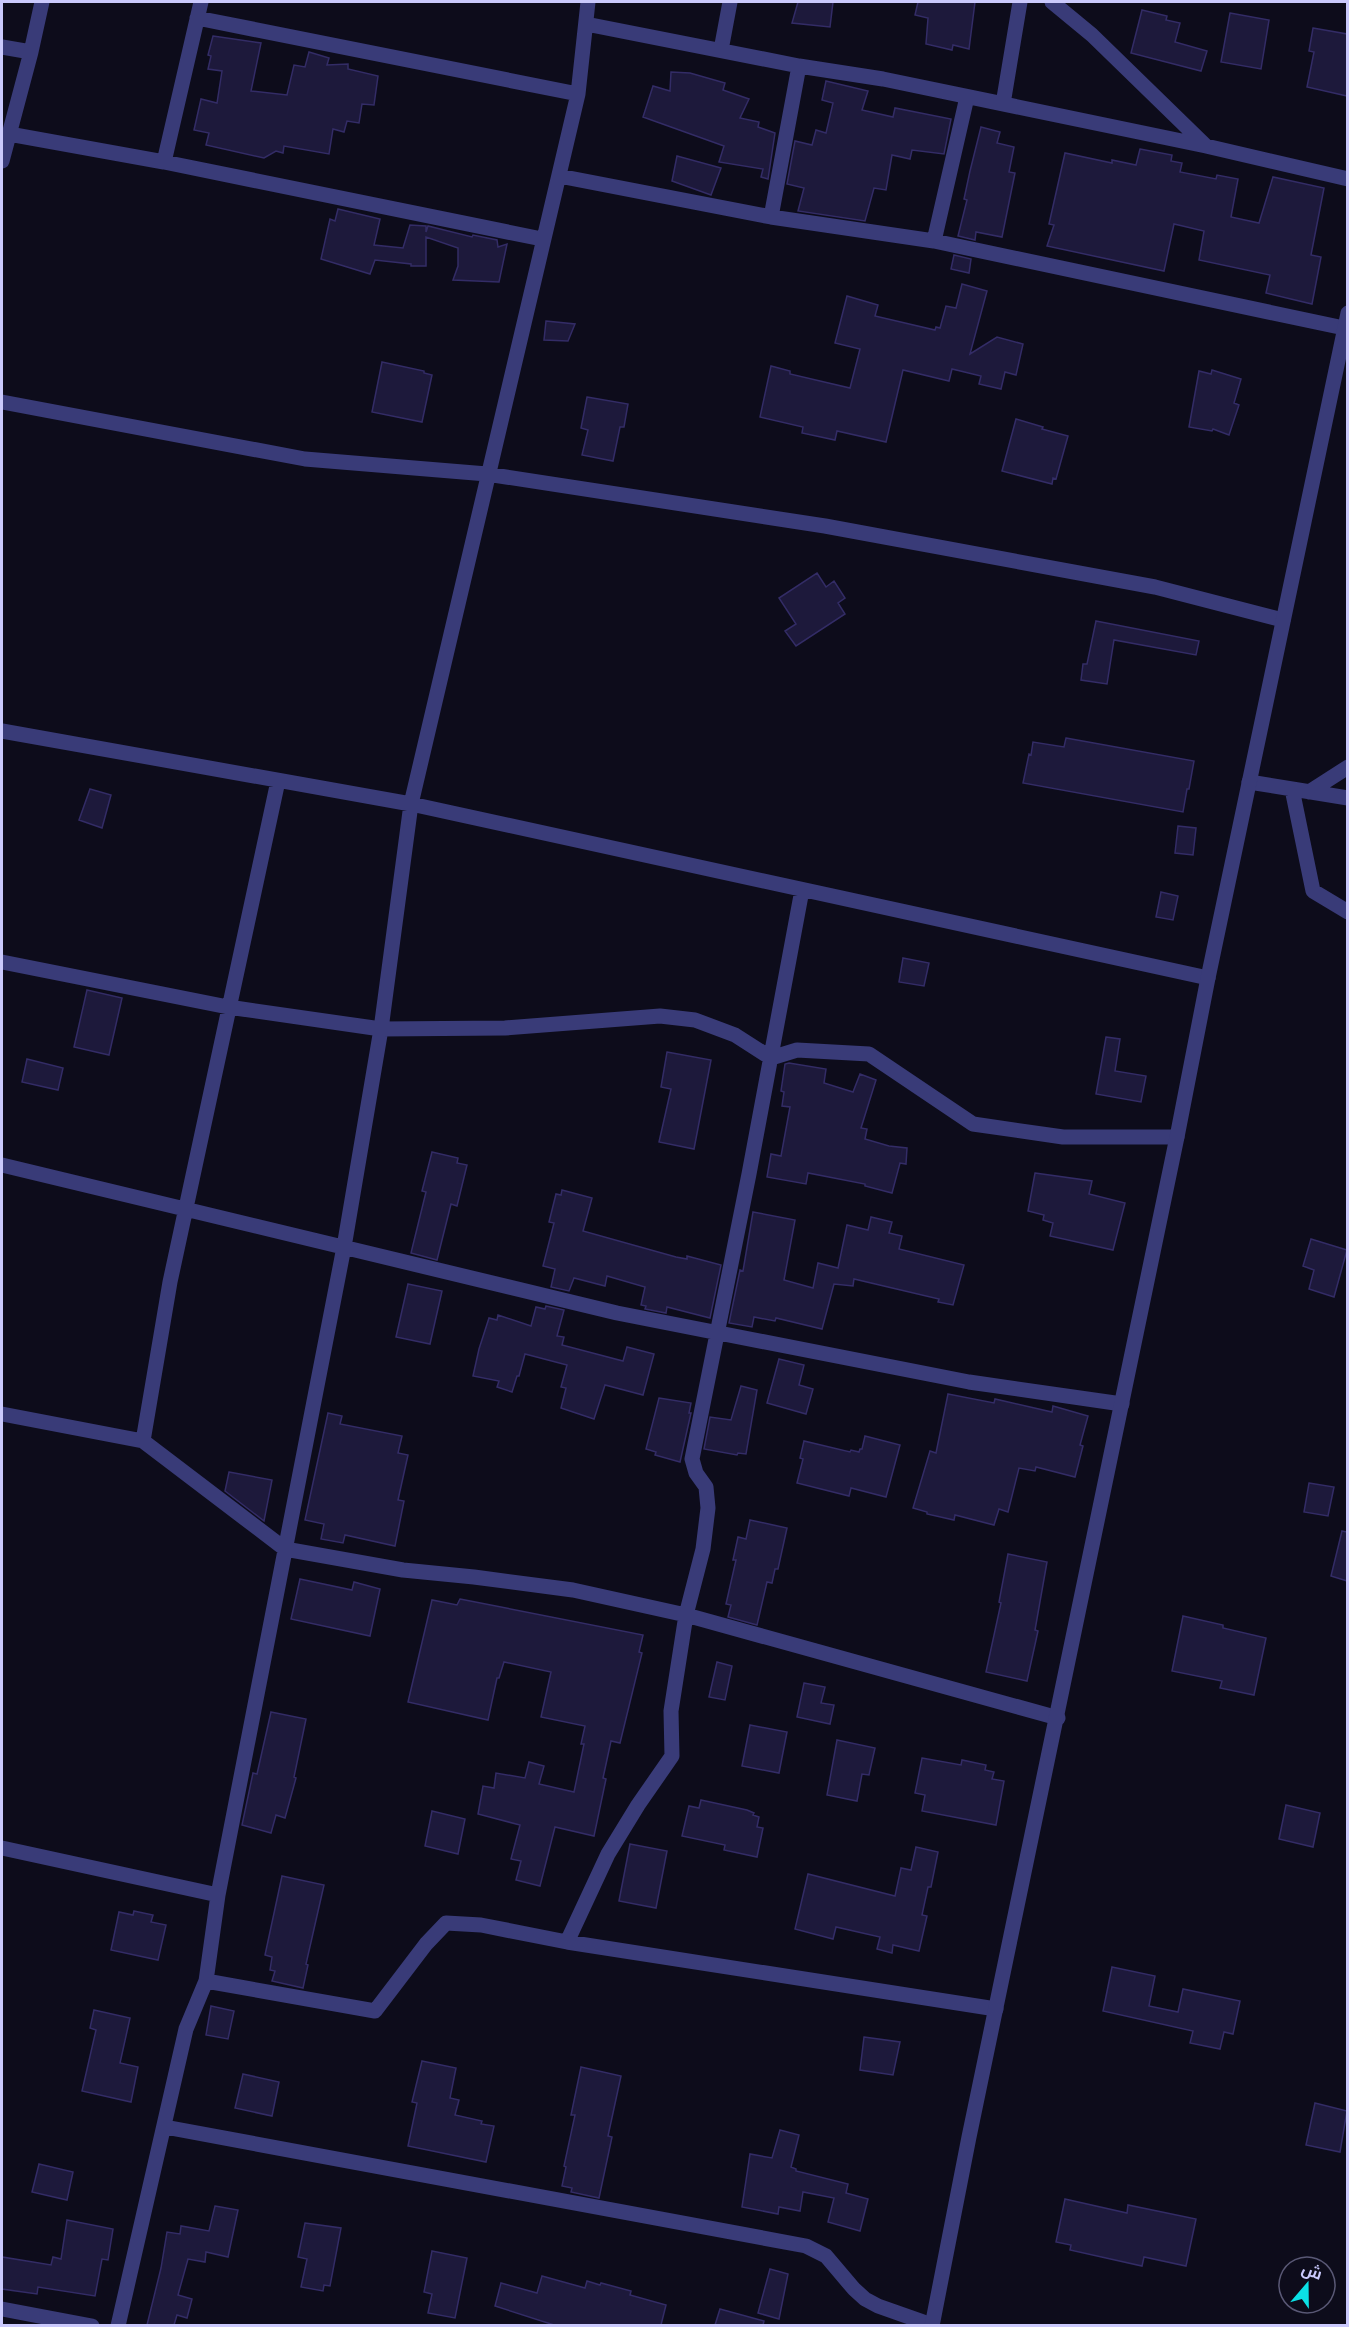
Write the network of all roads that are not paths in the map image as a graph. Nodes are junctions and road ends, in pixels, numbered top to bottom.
1 (42, 2) edge
2 (201, 2) edge
3 (588, 2) edge
4 (730, 2) edge
5 (1020, 2) edge
6 (1052, 2) edge
7 (197, 18) junction
8 (586, 24) junction
9 (2, 47) edge
10 (721, 50) junction
11 (31, 52) junction
12 (799, 66) junction
13 (578, 93) junction
14 (967, 97) junction
15 (1003, 104) junction
16 (9, 134) junction
17 (1206, 146) junction
18 (2, 161) edge
19 (164, 162) junction
20 (559, 176) junction
21 (1347, 179) edge
22 (771, 217) junction
23 (542, 238) junction
24 (934, 241) junction
25 (1346, 320) edge
26 (2, 402) edge
27 (487, 474) junction
28 (1283, 620) junction
29 (2, 731) edge
30 (1347, 767) edge
31 (278, 781) junction
32 (1249, 782) junction
33 (1292, 789) junction
34 (1310, 792) junction
35 (1347, 798) edge
36 (411, 804) junction
37 (802, 890) junction
38 (1347, 912) edge
39 (2, 962) edge
40 (1208, 978) junction
41 (228, 1007) junction
42 (381, 1029) junction
43 (771, 1058) junction
44 (1177, 1137) junction
45 (2, 1165) edge
46 (185, 1208) junction
47 (344, 1247) junction
48 (717, 1334) junction
49 (1122, 1404) junction
50 (2, 1414) edge
51 (143, 1441) junction
52 (285, 1549) junction
53 (686, 1614) junction
54 (1058, 1718) junction
55 (2, 1848) edge
56 (218, 1895) junction
57 (567, 1942) junction
58 (206, 1981) junction
59 (996, 2009) junction
60 (165, 2127) junction
61 (2, 2309) edge
62 (92, 2325) edge
63 (118, 2325) edge
64 (932, 2325) edge

1 - 11 street
2 - 7 street
3 - 8 street
4 - 10 street
5 - 15 street
6 - 17 street
7 - 13 street
7 - 19 street
8 - 10 street
8 - 13 street
9 - 11 street
10 - 12 street
11 - 16 street
12 - 14 street
12 - 22 street
13 - 20 street
14 - 15 street
14 - 24 street
15 - 17 street
16 - 18 street
16 - 19 street
17 - 21 street
19 - 23 street
20 - 22 street
20 - 23 street
22 - 24 street
23 - 27 street
24 - 25 street
25 - 28 street
26 - 27 street
27 - 28 street
27 - 36 street
28 - 32 street
29 - 31 street
30 - 34 street
31 - 36 street
31 - 41 street
32 - 33 street
32 - 40 street
33 - 34 street
33 - 38 street
34 - 35 street
36 - 37 street
36 - 42 street
37 - 40 street
37 - 43 street
39 - 41 street
40 - 44 street
41 - 42 street
41 - 46 street
42 - 43 street
42 - 47 street
43 - 44 street
43 - 48 street
44 - 49 street
45 - 46 street
46 - 47 street
46 - 51 street
47 - 48 street
47 - 52 street
48 - 49 street
48 - 53 street
49 - 54 street
50 - 51 street
51 - 52 street
52 - 53 street
52 - 56 street
53 - 54 street
53 - 57 street
54 - 59 street
55 - 56 street
56 - 58 street
57 - 58 street
57 - 59 street
58 - 60 street
59 - 64 street
60 - 63 street
60 - 64 street
61 - 62 street

